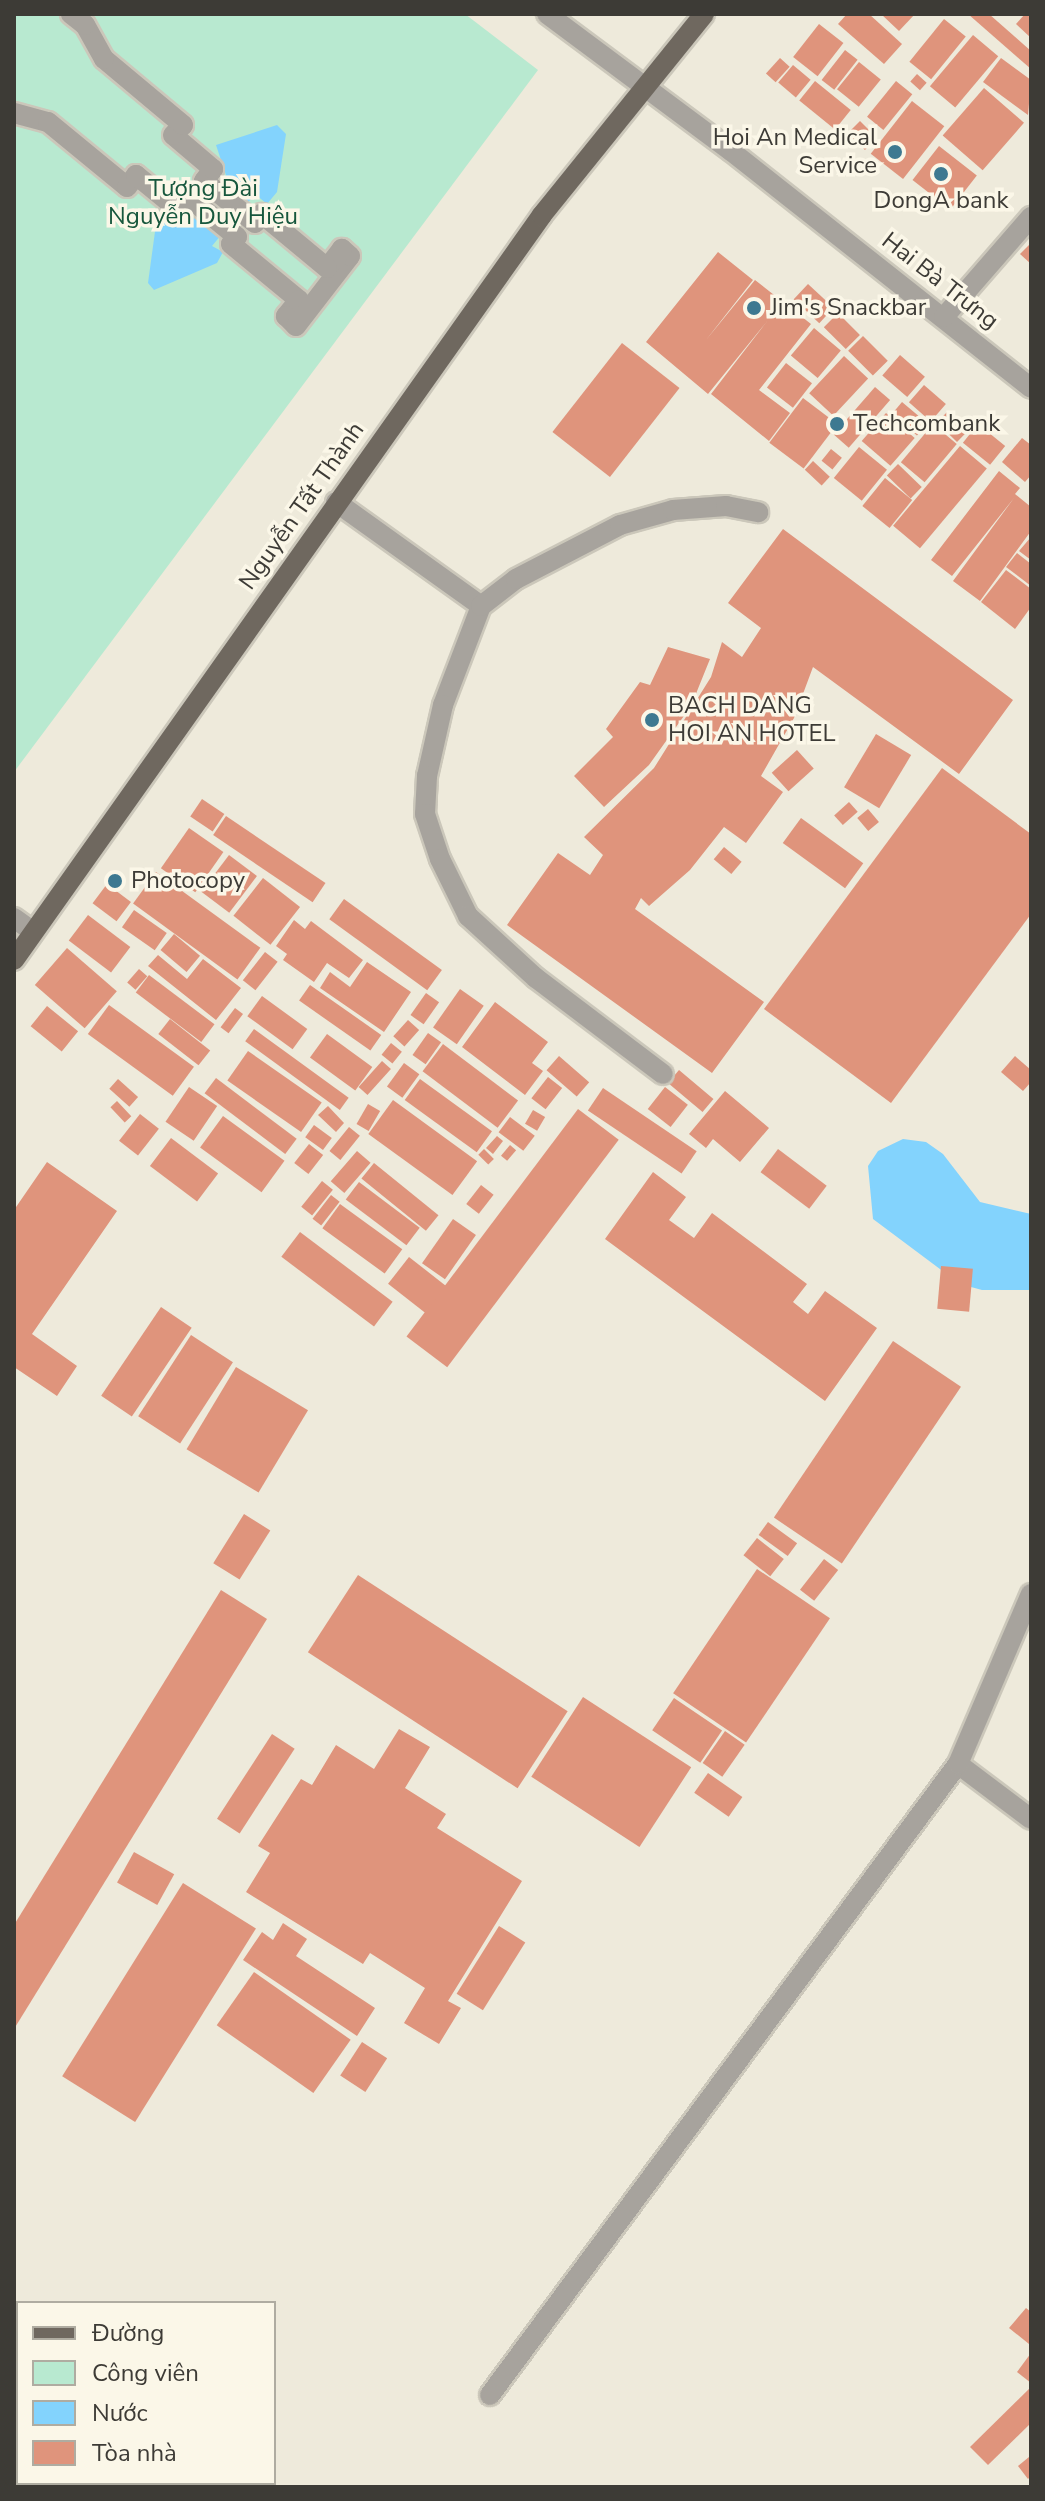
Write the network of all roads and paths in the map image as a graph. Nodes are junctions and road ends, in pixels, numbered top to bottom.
1 (71, 14) edge
2 (547, 14) edge
3 (704, 14) edge
4 (642, 87) junction
5 (14, 113) edge
6 (1031, 217) edge
7 (944, 317) junction
8 (1031, 388) edge
9 (336, 502) junction
10 (758, 512) dead end
11 (481, 606) junction
12 (14, 918) edge
13 (32, 931) junction
14 (14, 960) edge
15 (663, 1074) dead end
16 (1031, 1594) edge
17 (958, 1764) junction
18 (1031, 1819) edge
19 (490, 2395) dead end

1 - 5 street
2 - 4 street, Hai Bà Trưng
3 - 4 main road, Nguyễn Tất Thành
4 - 7 street, Hai Bà Trưng
4 - 9 main road, Nguyễn Tất Thành
6 - 7 street
7 - 8 street, Hai Bà Trưng
9 - 11 street
9 - 13 main road, Nguyễn Tất Thành
10 - 11 street
11 - 15 street
12 - 13 street
13 - 14 main road, Nguyễn Tất Thành
16 - 17 street
17 - 18 street
17 - 19 street

